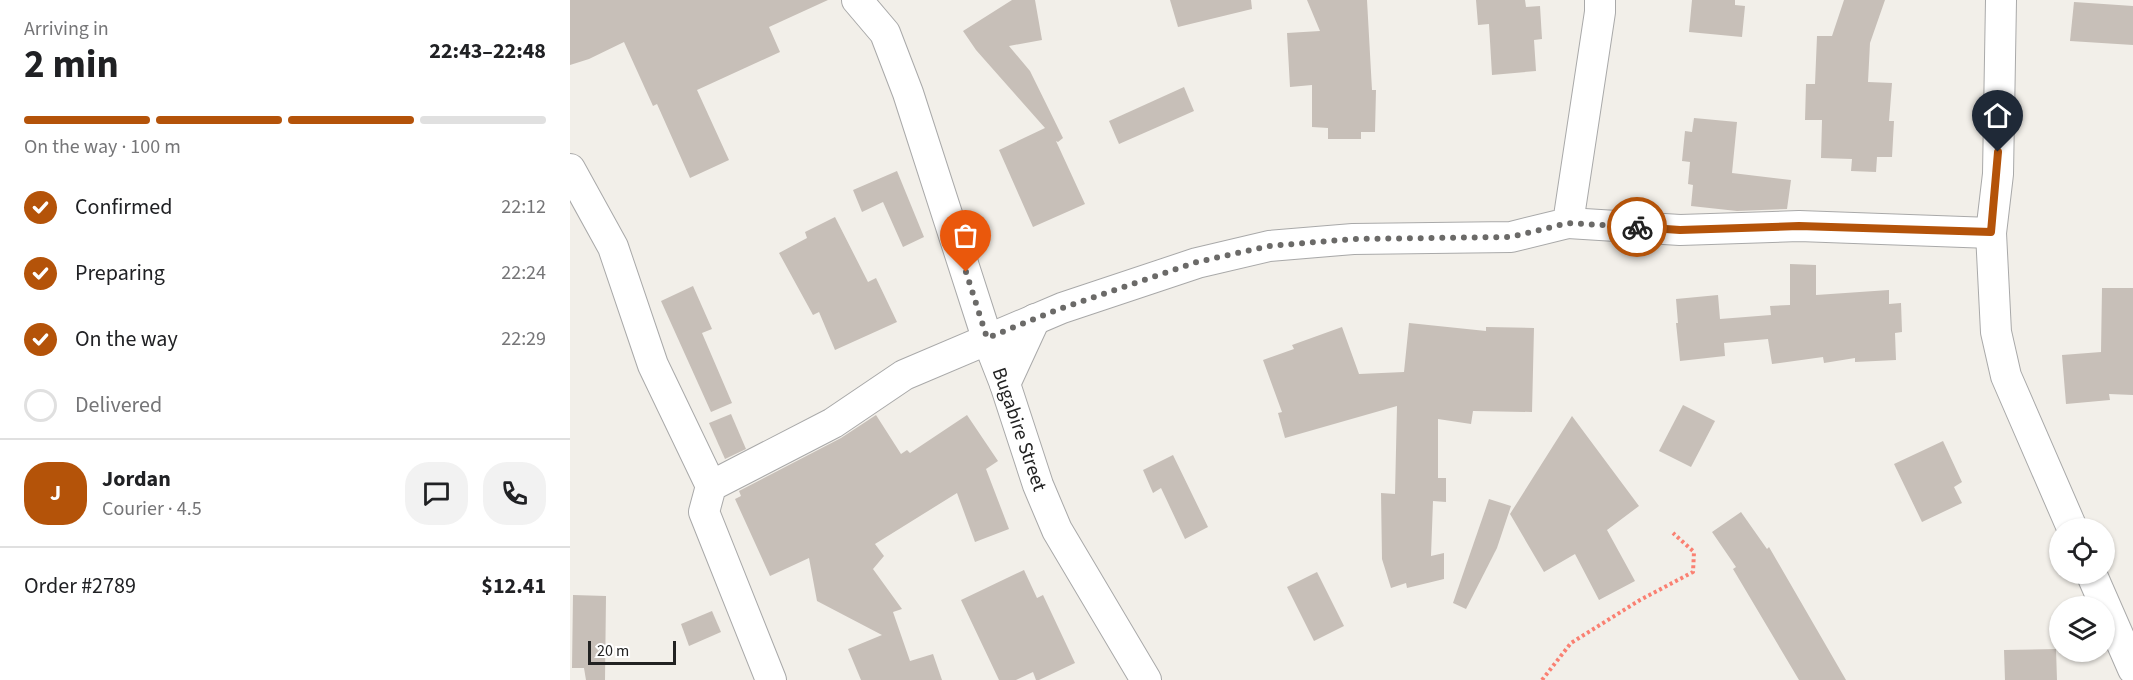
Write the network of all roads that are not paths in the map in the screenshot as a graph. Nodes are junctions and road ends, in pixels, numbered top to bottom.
1 (857, 0) edge
2 (1600, 0) edge
3 (2001, 0) edge
4 (570, 168) edge
5 (1568, 223) junction
6 (1991, 232) junction
7 (1035, 319) junction
8 (987, 338) junction
9 (1005, 384) junction
10 (711, 486) junction
11 (2068, 518) edge
12 (2096, 584) edge
13 (2133, 669) edge
14 (771, 680) edge
15 (1146, 680) edge

1 - 8 street, Bugabire Street
2 - 5 street
3 - 6 street
4 - 10 street
5 - 6 street
5 - 7 street
6 - 11 street
7 - 8 street
7 - 9 street
8 - 9 street, Bugabire Street
8 - 10 street
9 - 15 street, Bugabire Street
10 - 14 street
12 - 13 street

